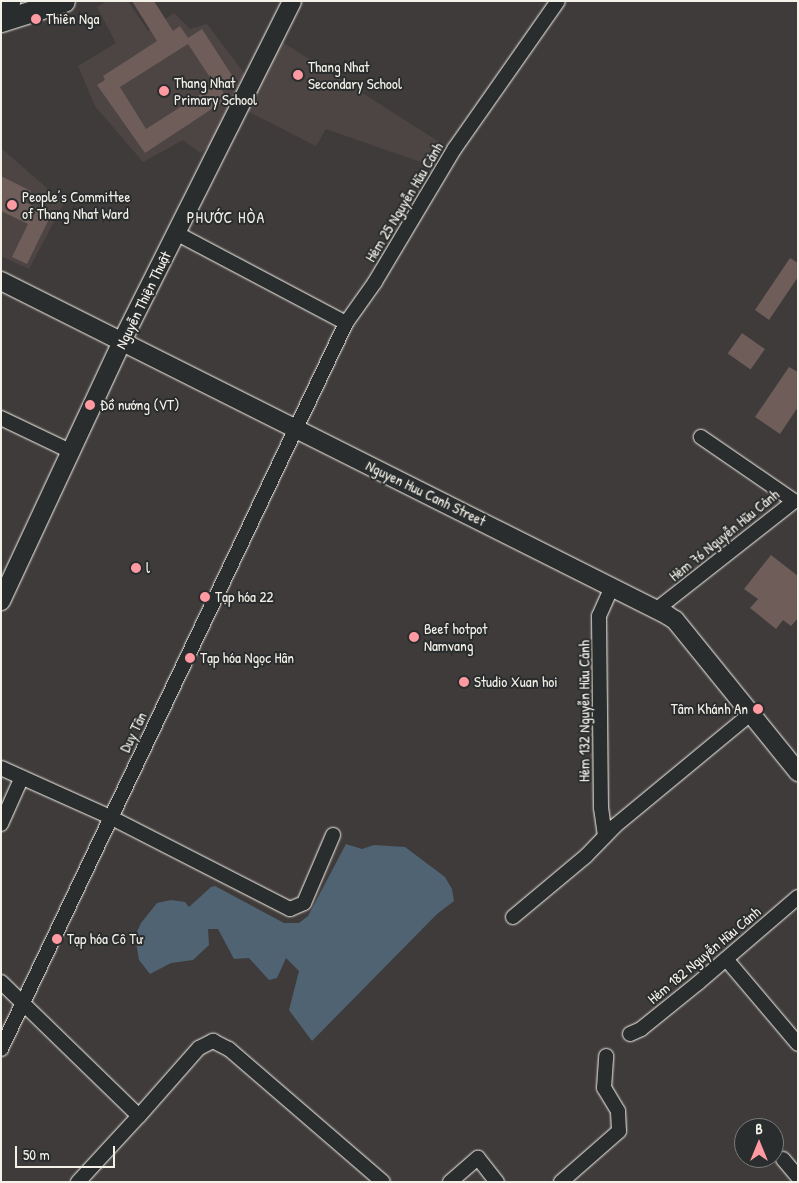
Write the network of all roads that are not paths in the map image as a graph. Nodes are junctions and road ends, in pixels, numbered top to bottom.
1 (9, 1) edge
2 (64, 1) edge
3 (292, 1) edge
4 (558, 1) edge
5 (1, 4) edge
6 (1, 21) edge
7 (176, 233) junction
8 (1, 281) edge
9 (346, 323) junction
10 (122, 341) junction
11 (1, 418) edge
12 (298, 430) junction
13 (701, 437) dead end
14 (72, 452) junction
15 (612, 587) junction
16 (1, 601) edge
17 (657, 610) junction
18 (749, 715) junction
19 (1, 768) edge
20 (797, 768) edge
21 (22, 777) junction
22 (110, 817) junction
23 (1, 824) edge
24 (333, 835) dead end
25 (605, 836) junction
26 (798, 897) edge
27 (513, 917) dead end
28 (726, 959) junction
29 (1, 982) edge
30 (23, 1001) junction
31 (630, 1034) dead end
32 (798, 1044) edge
33 (1, 1049) edge
34 (606, 1056) dead end
35 (139, 1116) junction
36 (784, 1160) edge
37 (798, 1177) edge
38 (78, 1182) edge
39 (383, 1182) edge
40 (450, 1182) edge
41 (496, 1182) edge
42 (560, 1182) edge

1 - 5 main road
2 - 6 main road
3 - 7 street, Nguyễn Thiện Thuật
4 - 9 street, Hẻm 25 Nguyễn Hữu Cảnh
7 - 9 street
7 - 10 street, Nguyễn Thiện Thuật
8 - 10 street, Nguyen Huu Canh Street
9 - 12 street, Hẻm 25 Nguyễn Hữu Cảnh
10 - 12 street, Nguyen Huu Canh Street
10 - 14 street, Nguyễn Thiện Thuật
11 - 14 street
12 - 15 street, Nguyen Huu Canh Street
12 - 22 street, Duy Tân
13 - 17 street, Hẻm 76 Nguyễn Hữu Cảnh
14 - 16 street, Nguyễn Thiện Thuật
15 - 17 street, Nguyen Huu Canh Street
15 - 25 street, Hẻm 132 Nguyễn Hữu Cảnh
17 - 18 street, Nguyen Huu Canh Street
18 - 20 street, Nguyen Huu Canh Street
18 - 25 street
19 - 21 street
21 - 22 street
21 - 23 street
22 - 24 street
22 - 30 street, Duy Tân
25 - 27 street
26 - 28 street, Hẻm 182 Nguyễn Hữu Cảnh
28 - 31 street, Hẻm 182 Nguyễn Hữu Cảnh
28 - 32 street
29 - 30 street
30 - 33 street, Duy Tân
30 - 35 street
34 - 42 street
35 - 38 street
35 - 39 street
36 - 37 street
40 - 41 street

